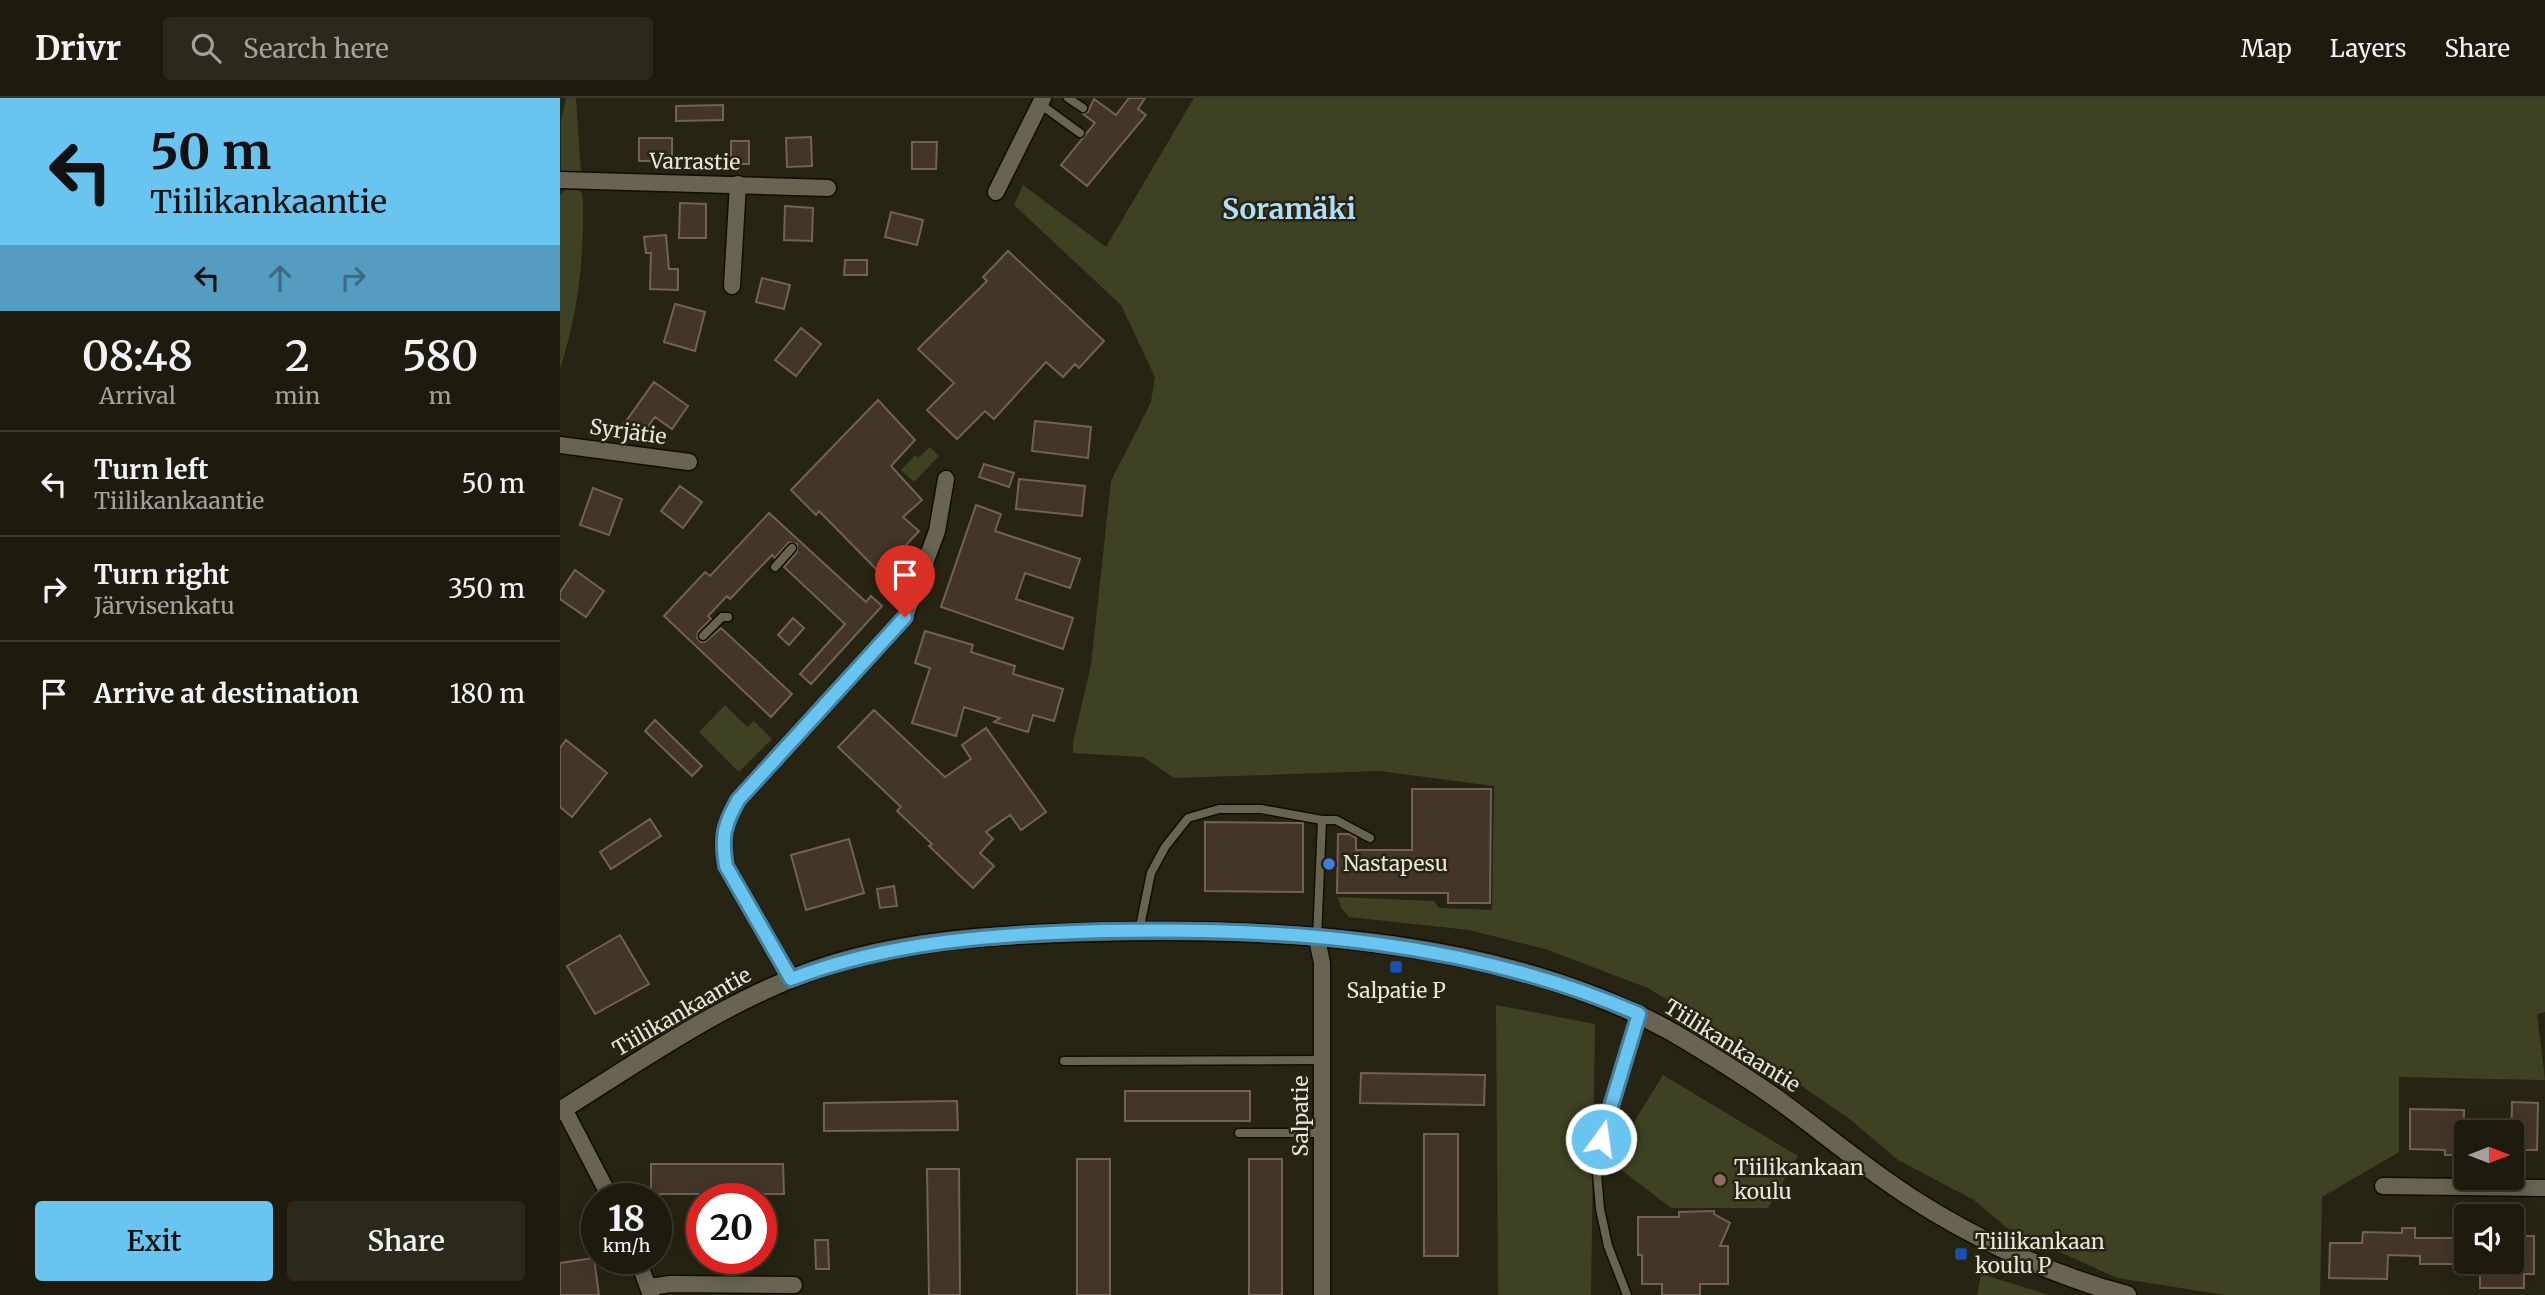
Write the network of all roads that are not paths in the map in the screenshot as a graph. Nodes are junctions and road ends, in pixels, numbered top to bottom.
1 (1068, 98) edge
2 (1041, 101) edge
3 (1083, 108) dead end
4 (1080, 133) dead end
5 (560, 180) edge
6 (737, 184) junction
7 (828, 188) dead end
8 (996, 192) dead end
9 (732, 286) dead end
10 (560, 445) edge
11 (689, 463) dead end
12 (946, 479) dead end
13 (792, 548) dead end
14 (775, 567) dead end
15 (728, 617) dead end
16 (703, 636) dead end
17 (1322, 820) junction
18 (1370, 838) dead end
19 (1139, 931) junction
20 (1317, 939) junction
21 (791, 979) junction
22 (1639, 1014) junction
23 (1322, 1060) junction
24 (1064, 1061) dead end
25 (562, 1110) edge
26 (1239, 1133) dead end
27 (1321, 1133) junction
28 (602, 1183) edge
29 (2383, 1186) dead end
30 (2545, 1188) edge
31 (644, 1274) edge
32 (794, 1285) dead end
33 (651, 1291) edge
34 (1322, 1295) edge
35 (1626, 1295) edge
36 (2127, 1295) edge

1 - 3 lane
2 - 4 lane
2 - 8 street
5 - 6 street, Varrastie
6 - 7 street, Varrastie
6 - 9 street
10 - 11 street, Syrjätie
12 - 21 street
13 - 14 lane
15 - 16 lane
17 - 18 lane
17 - 19 lane
17 - 20 lane
19 - 20 street, Tiilikankaantie
19 - 21 street, Tiilikankaantie
20 - 22 street, Tiilikankaantie
20 - 23 street, Salpatie
21 - 25 street, Tiilikankaantie
22 - 35 lane
22 - 36 street, Tiilikankaantie
23 - 24 lane
23 - 27 street, Salpatie
25 - 28 street
26 - 27 lane
27 - 34 street, Salpatie
29 - 30 street
31 - 33 street
32 - 33 street

